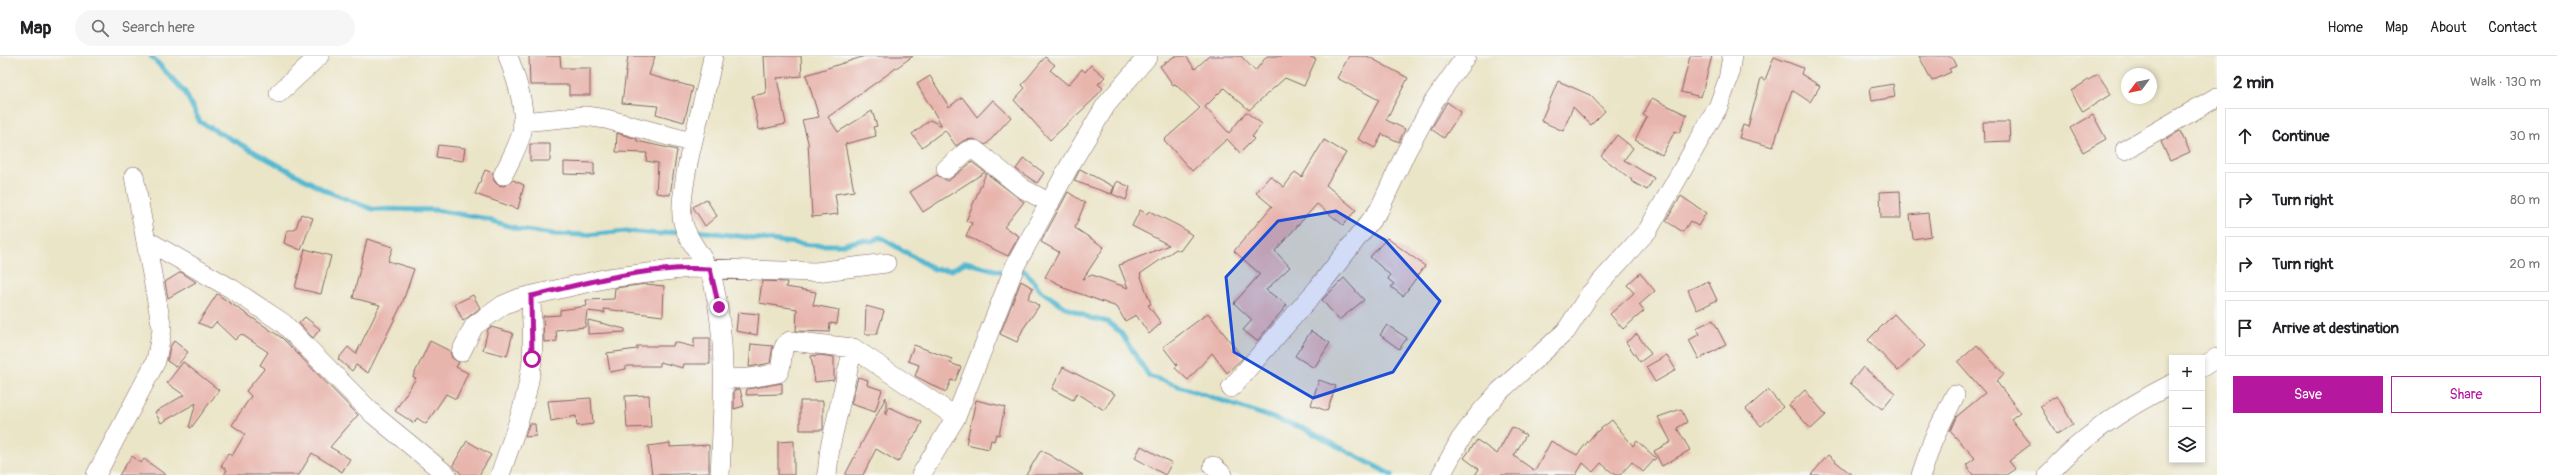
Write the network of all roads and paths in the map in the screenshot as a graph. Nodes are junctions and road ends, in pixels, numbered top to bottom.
1 (319, 56) edge
2 (508, 56) edge
3 (713, 56) edge
4 (1148, 56) edge
5 (1466, 56) edge
6 (1732, 56) edge
7 (279, 92) dead end
8 (2217, 97) edge
9 (522, 122) junction
10 (691, 142) junction
11 (2125, 150) dead end
12 (946, 169) dead end
13 (503, 175) dead end
14 (134, 176) dead end
15 (1050, 203) junction
16 (146, 240) junction
17 (886, 263) dead end
18 (710, 269) junction
19 (531, 296) junction
20 (853, 348) junction
21 (461, 352) dead end
22 (2217, 358) edge
23 (2205, 365) edge
24 (724, 379) junction
25 (2169, 386) edge
26 (1231, 388) dead end
27 (1955, 395) dead end
28 (956, 417) junction
29 (96, 475) edge
30 (447, 475) edge
31 (500, 475) edge
32 (720, 475) edge
33 (827, 475) edge
34 (921, 475) edge
35 (1441, 475) edge
36 (1921, 475) edge
37 (2048, 475) edge

1 - 7 street
2 - 9 street
3 - 10 street
4 - 15 street
5 - 26 street
6 - 35 street
8 - 11 street
9 - 10 street
9 - 13 street
10 - 18 street
12 - 15 street
14 - 16 street
15 - 28 street
16 - 29 street
16 - 30 street
17 - 18 street
18 - 19 street
18 - 24 street
19 - 21 street
19 - 31 street
20 - 24 street
20 - 28 street
20 - 33 street
22 - 23 street
24 - 32 street
25 - 37 street
27 - 36 street
28 - 34 street

